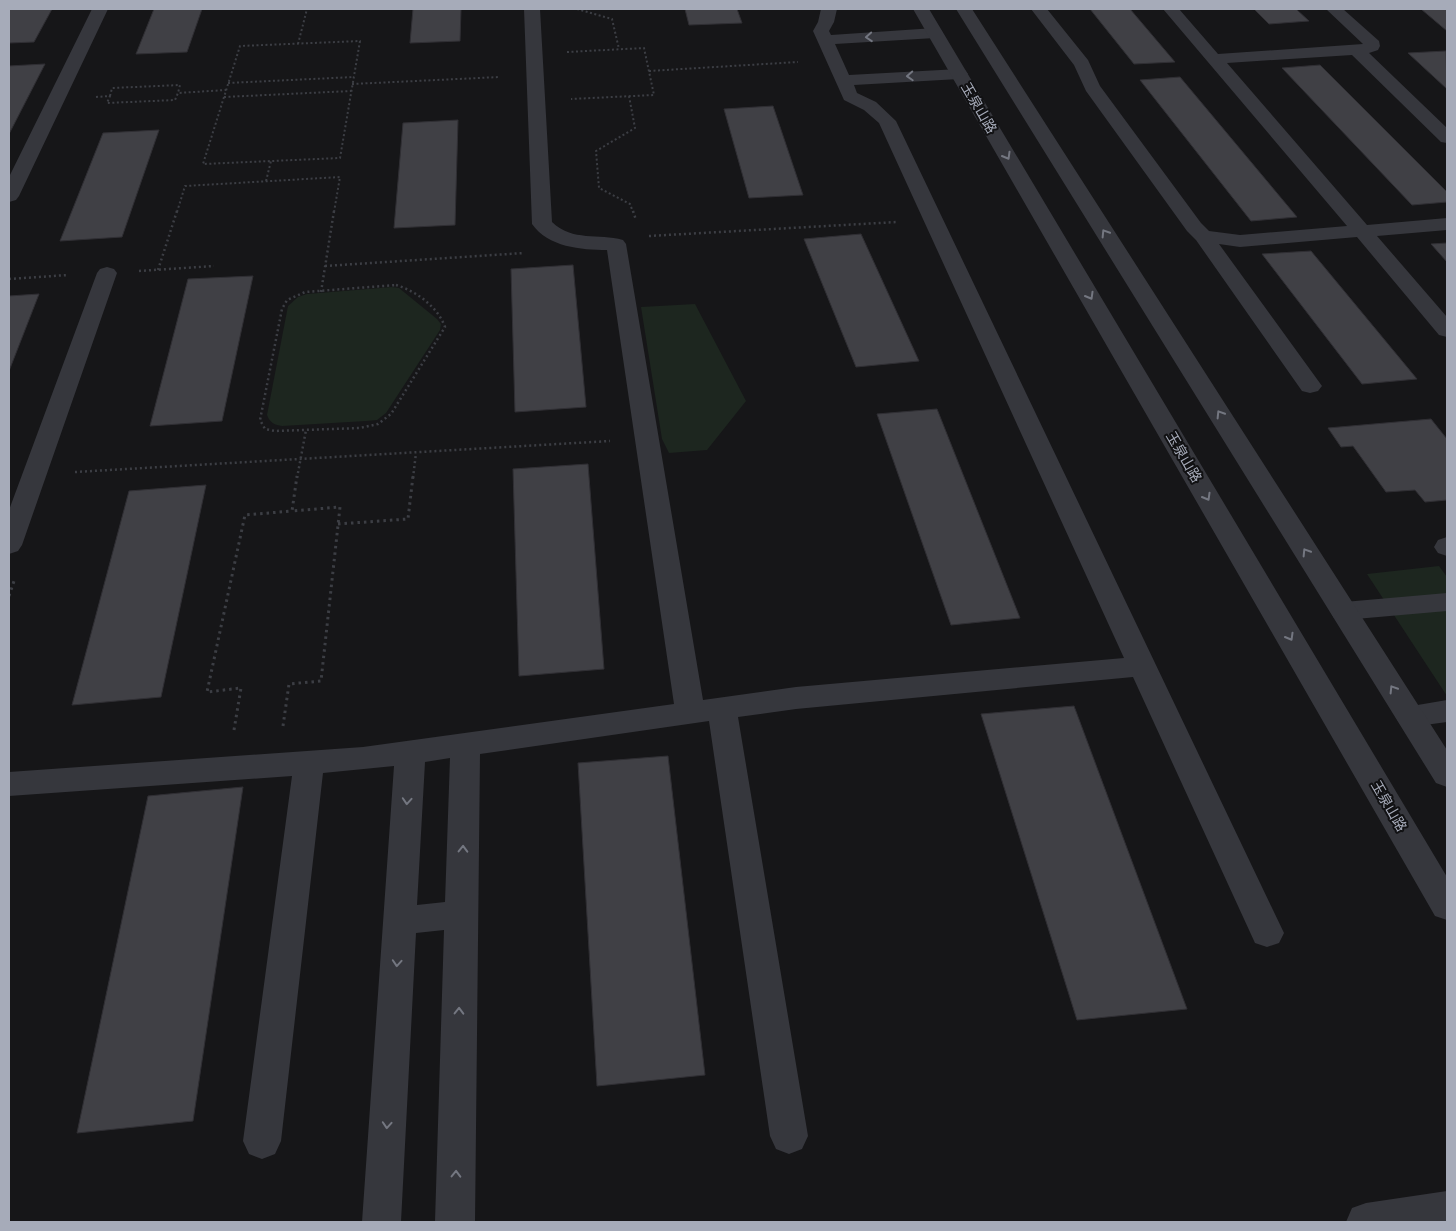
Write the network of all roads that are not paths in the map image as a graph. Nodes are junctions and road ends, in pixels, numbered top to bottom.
1 (100, 9) edge
2 (532, 9) edge
3 (829, 9) edge
4 (921, 9) edge
5 (964, 9) edge
6 (1039, 9) edge
7 (1171, 9) edge
8 (1334, 9) edge
9 (935, 33) junction
10 (1356, 50) junction
11 (1214, 59) junction
12 (834, 60) junction
13 (959, 74) junction
14 (1447, 138) edge
15 (30, 152) junction
16 (9, 153) edge
17 (9, 196) edge
18 (1447, 224) edge
19 (1363, 231) junction
20 (1203, 236) junction
21 (107, 273) dead end
22 (1447, 330) edge
23 (1310, 386) dead end
24 (9, 545) edge
25 (1447, 602) edge
26 (1344, 612) junction
27 (1143, 666) junction
28 (722, 708) junction
29 (1447, 711) edge
30 (690, 713) junction
31 (1410, 716) junction
32 (465, 744) junction
33 (410, 752) junction
34 (293, 764) junction
35 (1447, 775) edge
36 (9, 784) edge
37 (1447, 906) edge
38 (461, 915) junction
39 (400, 920) junction
40 (1267, 933) dead end
41 (789, 1136) dead end
42 (262, 1141) dead end
43 (1447, 1210) edge
44 (381, 1222) edge
45 (455, 1222) edge
46 (1366, 1222) edge

1 - 15 street
2 - 30 street
3 - 12 street
4 - 9 street, 玉泉山路
26 -> 5 street
6 - 20 street
7 - 11 street
8 - 10 street
9 -> 12 street
9 - 13 street, 玉泉山路
10 - 11 street
10 - 14 street
11 - 19 street
13 -> 12 street
12 - 27 street
13 -> 37 street, 玉泉山路
15 - 16 street
15 - 17 street
18 - 19 street
19 - 20 street
19 - 22 street
20 - 23 street
21 - 24 street
25 - 26 street
31 -> 26 street
27 - 28 street
27 - 40 street
28 - 30 street
28 - 41 street
29 - 31 street
30 - 32 street
31 - 35 street
32 - 33 street
38 -> 32 street
33 - 34 street
33 -> 39 street
34 - 36 street
34 - 42 street
38 - 39 street
45 -> 38 street
39 -> 44 street
43 - 46 street

